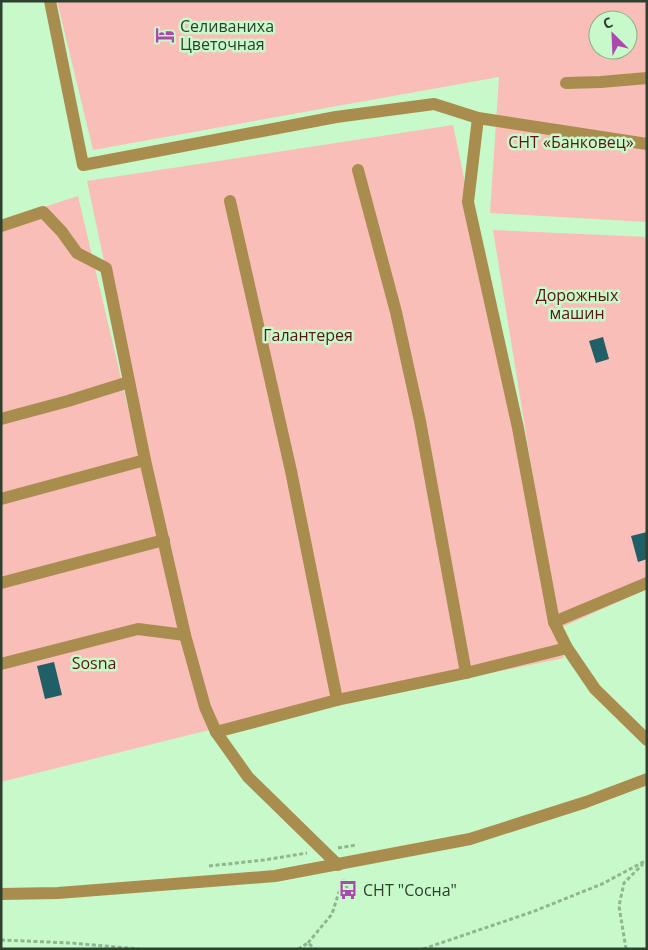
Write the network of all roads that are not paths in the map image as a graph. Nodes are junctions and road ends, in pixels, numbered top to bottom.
1 (50, 1) edge
2 (647, 78) edge
3 (566, 83) dead end
4 (478, 118) junction
5 (647, 144) edge
6 (358, 170) dead end
7 (230, 200) dead end
8 (1, 226) edge
9 (129, 382) junction
10 (1, 419) edge
11 (145, 460) junction
12 (1, 499) edge
13 (164, 540) junction
14 (1, 583) edge
15 (647, 583) edge
16 (554, 622) junction
17 (186, 635) junction
18 (567, 648) junction
19 (1, 664) edge
20 (466, 673) junction
21 (337, 700) junction
22 (216, 732) junction
23 (647, 740) edge
24 (647, 780) edge
25 (338, 865) junction
26 (1, 894) edge

1 - 4 street
2 - 3 street
4 - 5 street
4 - 16 street
6 - 20 street
7 - 21 street
8 - 9 street
9 - 10 street
9 - 11 street
11 - 12 street
11 - 13 street
13 - 14 street
13 - 17 street
15 - 16 street
16 - 18 street
17 - 19 street
17 - 22 street
18 - 20 street
18 - 23 street
20 - 21 street
21 - 22 street
22 - 25 street
24 - 25 street
25 - 26 street

